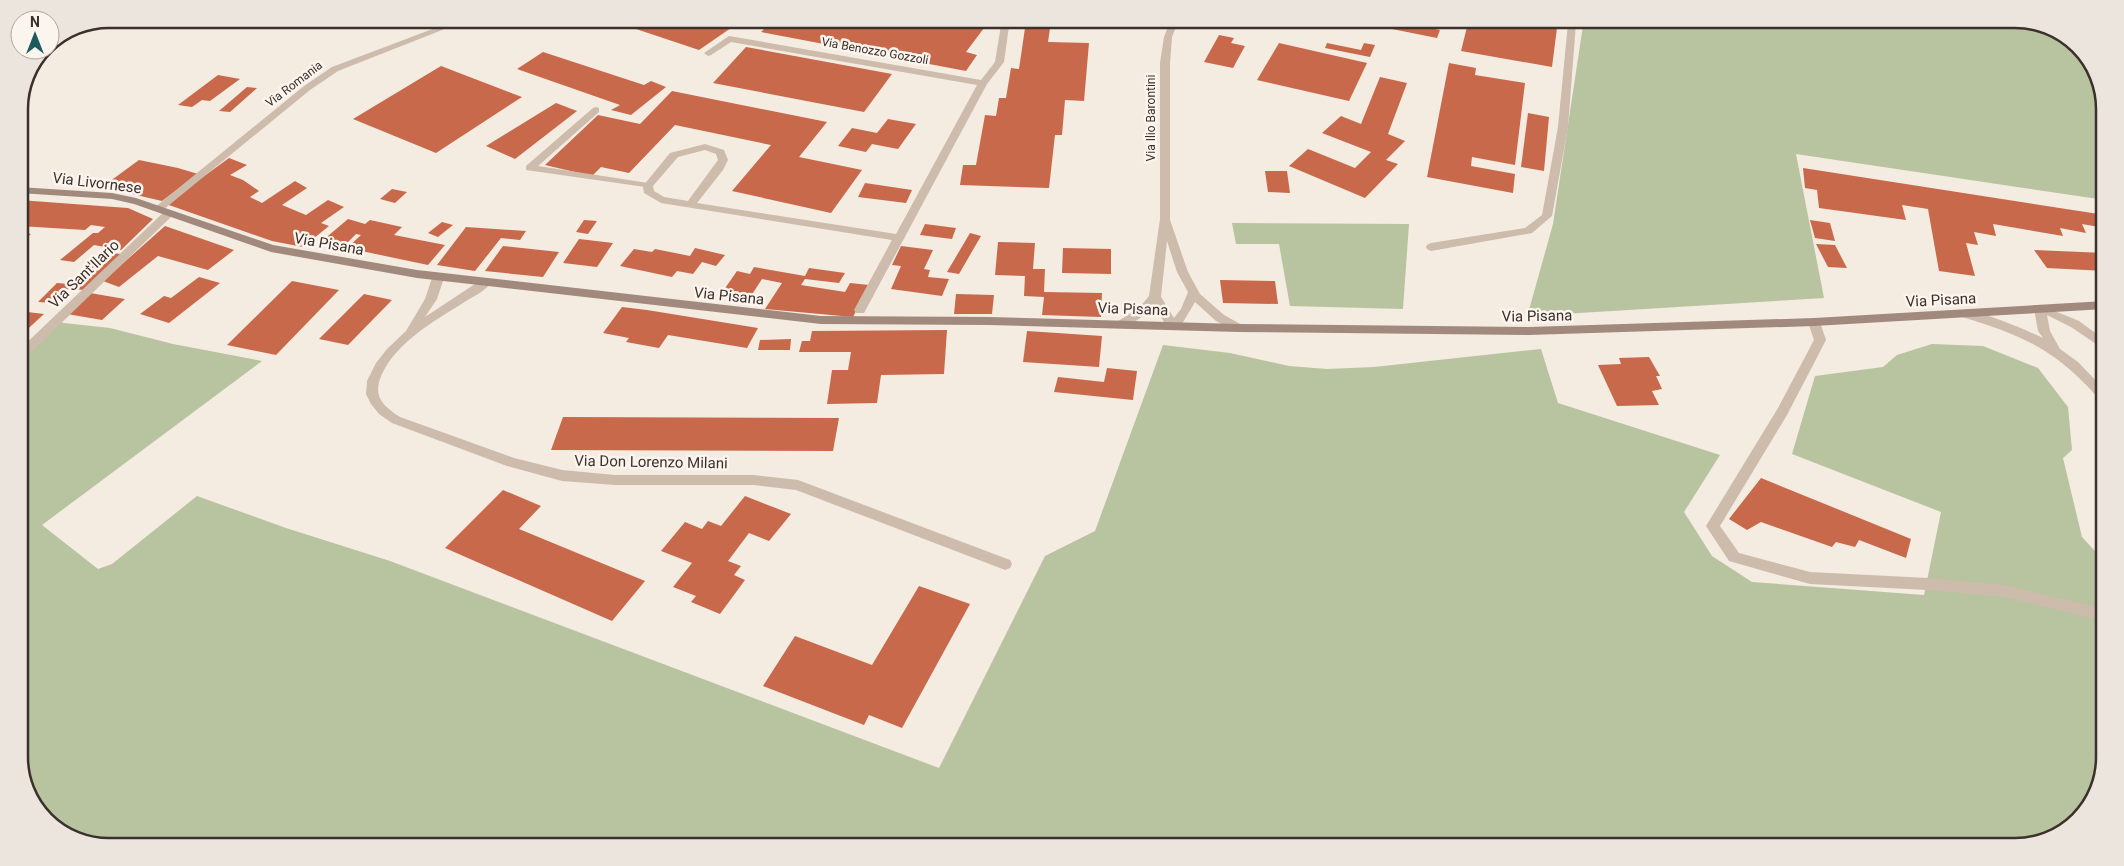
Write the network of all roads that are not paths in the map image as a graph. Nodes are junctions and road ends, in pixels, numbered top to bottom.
1 (444, 28) edge
2 (1004, 28) edge
3 (1172, 28) edge
4 (1572, 28) edge
5 (708, 54) dead end
6 (982, 83) junction
7 (596, 110) dead end
8 (648, 186) junction
9 (28, 191) edge
10 (690, 205) junction
11 (164, 211) junction
12 (1165, 219) junction
13 (900, 238) junction
14 (1431, 247) dead end
15 (438, 278) junction
16 (485, 283) junction
17 (1192, 294) junction
18 (1155, 297) junction
19 (2096, 306) edge
20 (860, 310) dead end
21 (2040, 310) junction
22 (1966, 314) junction
23 (1814, 322) junction
24 (1121, 323) junction
25 (1175, 326) junction
26 (1238, 328) junction
27 (406, 338) junction
28 (2096, 338) edge
29 (28, 348) edge
30 (2057, 350) junction
31 (2096, 388) edge
32 (1005, 564) dead end
33 (2097, 613) edge

1 - 11 street, Via Romania
2 - 6 street
3 - 12 street, Via Ilio Barontini
4 - 14 street
5 - 6 street, Via Benozzo Gozzoli
6 - 13 street
7 - 8 street
8 - 10 street
8 - 10 street
9 - 11 main road, Via Livornese
10 - 13 street
11 - 15 main road, Via Pisana
11 - 29 street, Via Sant'Ilario
12 - 17 street, Via Ilio Barontini
12 - 18 street, Via Ilio Barontini
13 - 20 street
15 - 16 main road, Via Pisana
15 - 27 street, Via Don Lorenzo Milani
16 - 24 main road, Via Pisana
16 - 27 street, Via Don Lorenzo Milani
17 - 25 street
17 - 26 street, Via Ilio Barontini
18 - 24 street
18 - 25 street
19 - 21 main road, Via Pisana
21 - 22 main road, Via Pisana
21 - 28 street
21 - 30 street
22 - 23 main road, Via Pisana
22 - 30 street
23 - 26 main road, Via Pisana
23 - 33 street
24 - 25 main road, Via Pisana
25 - 26 main road, Via Pisana
27 - 32 street, Via Don Lorenzo Milani
30 - 31 street

